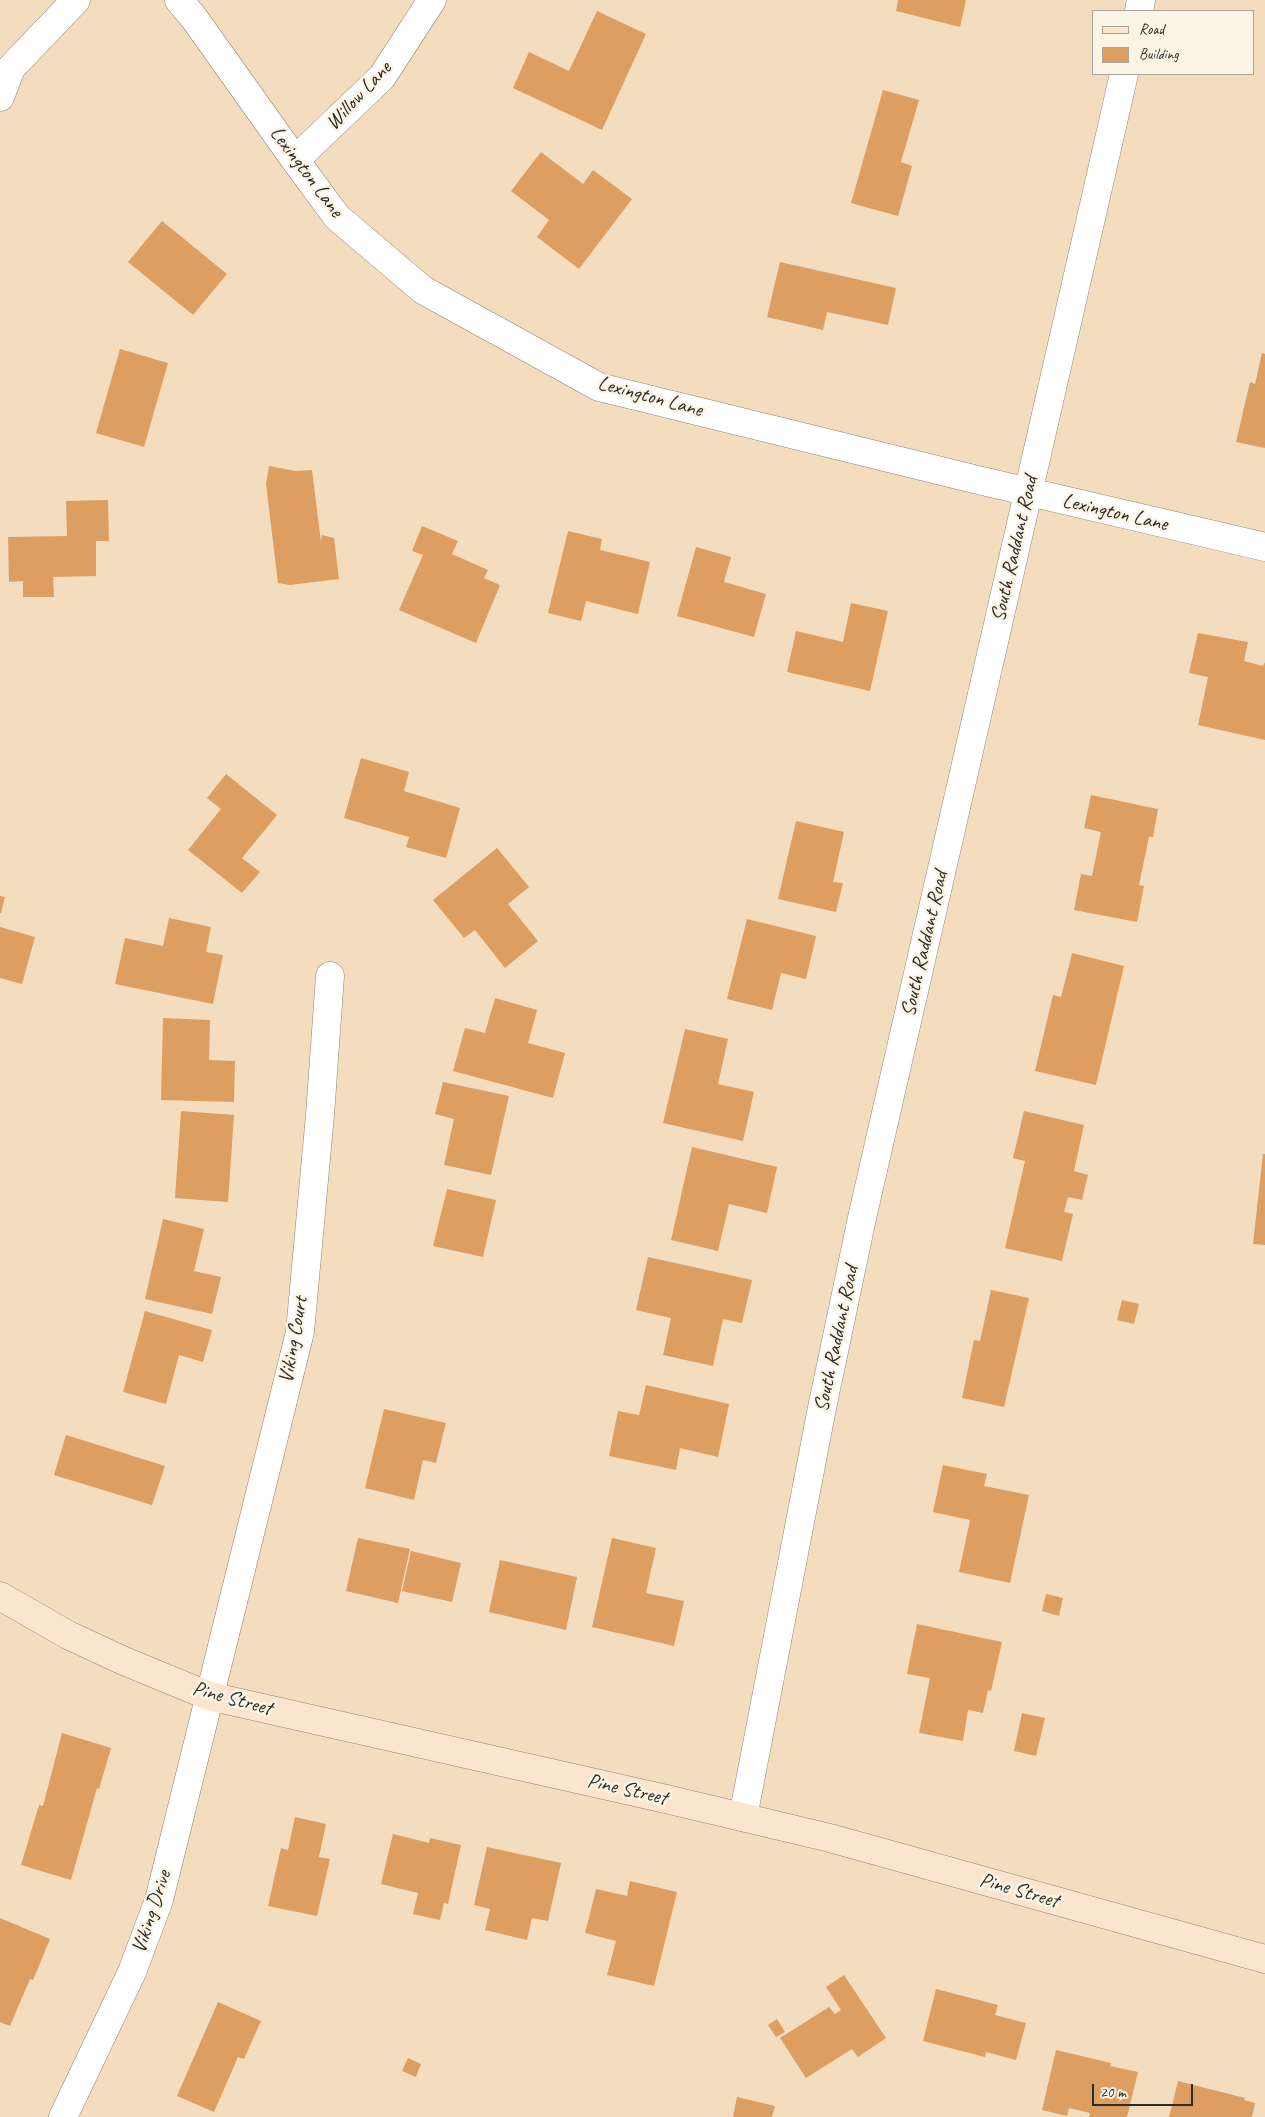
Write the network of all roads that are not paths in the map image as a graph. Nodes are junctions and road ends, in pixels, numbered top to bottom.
1 (76, 0) edge
2 (179, 0) edge
3 (432, 0) edge
4 (1124, 75) edge
5 (0, 97) edge
6 (295, 160) junction
7 (1028, 492) junction
8 (1265, 547) edge
9 (330, 976) dead end
10 (0, 1596) edge
11 (209, 1696) junction
12 (743, 1817) junction
13 (1265, 1959) edge
14 (63, 2117) edge

1 - 5 street
2 - 6 street, Lexington Lane
3 - 6 street, Willow Lane
4 - 7 street, South Raddant Road
6 - 7 street, Lexington Lane
7 - 8 street, Lexington Lane
7 - 12 street, South Raddant Road
9 - 11 street, Viking Court
10 - 11 street, Pine Street
11 - 12 street, Pine Street
11 - 14 street, Viking Drive
12 - 13 street, Pine Street

